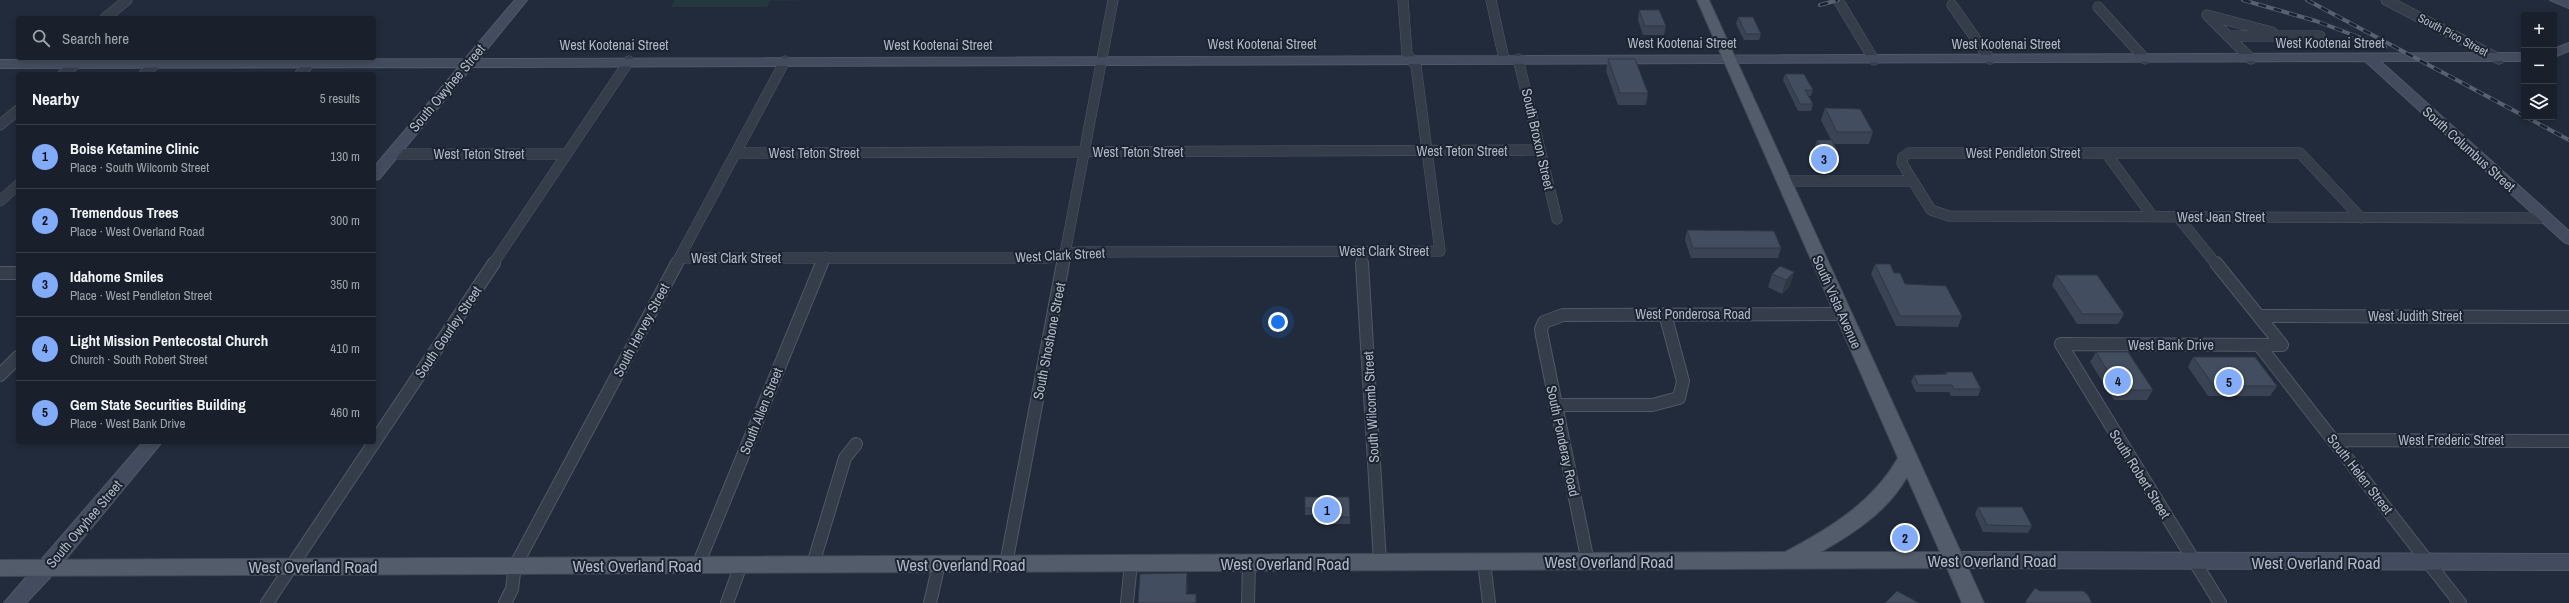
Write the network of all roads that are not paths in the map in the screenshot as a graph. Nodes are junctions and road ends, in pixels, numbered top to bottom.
1 (127, 0) edge
2 (521, 0) edge
3 (1113, 0) edge
4 (1403, 0) edge
5 (1491, 0) edge
6 (1703, 0) edge
7 (1838, 0) edge
8 (2386, 0) edge
9 (2556, 0) edge
10 (2569, 4) edge
11 (1952, 5) dead end
12 (2098, 7) dead end
13 (107, 16) edge
14 (2228, 36) junction
15 (2286, 36) junction
16 (2320, 36) dead end
17 (2569, 47) edge
18 (2557, 52) edge
19 (2521, 58) edge
20 (1410, 59) junction
21 (1504, 59) junction
22 (1518, 59) junction
23 (2146, 59) junction
24 (2251, 59) junction
25 (2370, 59) junction
26 (2499, 59) junction
27 (1729, 60) junction
28 (1874, 60) junction
29 (1990, 60) junction
30 (51, 61) edge
31 (629, 61) junction
32 (785, 61) junction
33 (1102, 61) junction
34 (310, 62) junction
35 (469, 62) junction
36 (77, 63) junction
37 (156, 63) junction
38 (0, 64) edge
39 (66, 72) edge
40 (146, 72) edge
41 (302, 72) edge
42 (16, 112) edge
43 (0, 125) edge
44 (1540, 150) junction
45 (1426, 151) junction
46 (1085, 152) junction
47 (736, 153) junction
48 (2106, 153) junction
49 (392, 154) junction
50 (566, 154) junction
51 (376, 174) edge
52 (1784, 181) junction
53 (1913, 181) junction
54 (16, 187) edge
55 (0, 201) edge
56 (2154, 217) junction
57 (2178, 217) junction
58 (2361, 218) junction
59 (2546, 218) junction
60 (1557, 219) dead end
61 (2569, 239) edge
62 (1362, 251) junction
63 (1065, 256) junction
64 (825, 257) junction
65 (680, 258) junction
66 (0, 273) edge
67 (16, 273) edge
68 (1665, 314) junction
69 (1843, 314) junction
70 (2260, 316) junction
71 (2569, 317) edge
72 (1544, 322) joint
73 (2061, 344) joint
74 (2259, 345) junction
75 (16, 359) edge
76 (0, 375) edge
77 (1555, 405) junction
78 (376, 440) edge
79 (2333, 440) junction
80 (2569, 441) edge
81 (151, 444) edge
82 (374, 444) edge
83 (856, 444) dead end
84 (1908, 458) junction
85 (1953, 560) junction
86 (1789, 561) junction
87 (2194, 561) junction
88 (1380, 562) junction
89 (1484, 562) junction
90 (1588, 562) junction
91 (2428, 562) junction
92 (2569, 562) edge
93 (1131, 563) junction
94 (1249, 563) junction
95 (813, 564) junction
96 (939, 564) junction
97 (1006, 564) junction
98 (698, 565) junction
99 (741, 565) junction
100 (515, 566) junction
101 (48, 567) junction
102 (292, 567) junction
103 (0, 568) edge
104 (14, 603) edge
105 (267, 603) edge
106 (505, 603) edge
107 (727, 603) edge
108 (930, 603) edge
109 (1127, 603) edge
110 (1248, 603) edge
111 (1489, 603) edge
112 (1973, 603) edge
113 (2220, 603) edge
114 (2460, 603) edge

1 - 13 street
2 - 35 street, South Owyhee Street
3 - 33 street, South Shoshone Street
4 - 20 street
5 - 21 street
6 - 27 main road, South Vista Avenue
7 - 28 street
8 - 26 street, South Pico Street
9 - 10 street
11 - 29 street
12 - 23 street
14 - 15 street
14 - 15 street
14 - 24 street
15 - 16 street
17 - 18 street
19 - 26 street, West Kootenai Street
20 - 21 street, West Kootenai Street
20 - 33 street, West Kootenai Street
20 - 45 street
21 - 22 street, West Kootenai Street
22 - 27 street, West Kootenai Street
22 - 44 street, South Broxon Street
23 - 24 street, West Kootenai Street
23 - 29 street, West Kootenai Street
24 - 25 street, West Kootenai Street
25 - 26 street, West Kootenai Street
25 - 59 street, South Columbus Street
27 - 28 street, West Kootenai Street
27 - 52 main road, South Vista Avenue
28 - 29 street, West Kootenai Street
30 - 36 street, West Kootenai Street
30 - 38 street, West Kootenai Street
31 - 32 street, West Kootenai Street
31 - 35 street, West Kootenai Street
31 - 50 street, South Gourley Street
32 - 33 street, West Kootenai Street
32 - 47 street, South Hervey Street
33 - 46 street, South Shoshone Street
34 - 35 street, West Kootenai Street
34 - 37 street, West Kootenai Street
34 - 41 street
35 - 49 street, South Owyhee Street
36 - 37 street, West Kootenai Street
36 - 39 street
37 - 40 street
42 - 43 street
44 - 45 street, West Teton Street
44 - 60 street, South Broxon Street
45 - 46 street, West Teton Street
45 - 62 street, West Clark Street
46 - 47 street, West Teton Street
46 - 63 street, South Shoshone Street
47 - 65 street, South Hervey Street
48 - 53 street, West Pendleton Street
48 - 56 street
48 - 58 street, West Pendleton Street
49 - 50 street, West Teton Street
49 - 51 street, South Owyhee Street
50 - 78 street, South Gourley Street
52 - 53 street
52 - 69 main road, South Vista Avenue
53 - 56 street, West Jean Street
54 - 55 street
56 - 57 street, West Jean Street
57 - 58 street, West Jean Street
57 - 70 street
58 - 59 street, West Jean Street
59 - 61 street, South Columbus Street
62 - 63 street, West Clark Street
62 - 88 street, South Wilcomb Street
63 - 64 street, West Clark Street
63 - 97 street, South Shoshone Street
64 - 65 street, West Clark Street
64 - 98 street, South Allen Street
65 - 100 street, South Hervey Street
66 - 67 street
68 - 69 street, West Ponderosa Road
68 - 72 street, West Ponderosa Road
68 - 77 street
69 - 84 main road, South Vista Avenue
70 - 71 street, West Judith Street
70 - 74 street, West Bank Drive
72 - 77 street, South Ponderay Road
73 - 74 street, West Bank Drive
73 - 87 street, South Robert Street
74 - 79 street, South Helen Street
75 - 76 street
77 - 90 street, South Ponderay Road
79 - 80 street, West Frederic Street
79 - 91 street, South Helen Street
81 - 101 street, South Owyhee Street
82 - 102 street, South Gourley Street
83 - 95 street
84 - 85 main road, South Vista Avenue
84 - 86 main road
85 - 86 main road, West Overland Road
85 - 87 street, West Overland Road
85 - 112 main road, South Vista Avenue
86 - 90 main road, West Overland Road
87 - 91 street, West Overland Road
87 - 113 street, South Robert Street
88 - 89 main road, West Overland Road
88 - 94 main road, West Overland Road
89 - 90 main road, West Overland Road
89 - 111 street
91 - 92 street, West Overland Road
91 - 114 street, South Helen Street
93 - 94 main road, West Overland Road
93 - 97 main road, West Overland Road
93 - 109 street
94 - 110 street
95 - 96 main road, West Overland Road
95 - 99 main road, West Overland Road
96 - 97 main road, West Overland Road
96 - 108 street
98 - 99 main road, West Overland Road
98 - 100 main road, West Overland Road
99 - 107 street
100 - 102 main road, West Overland Road
100 - 106 street, South Hervey Street
101 - 102 main road, West Overland Road
101 - 103 main road, West Overland Road
101 - 104 street, South Owyhee Street
102 - 105 street, South Gourley Street

